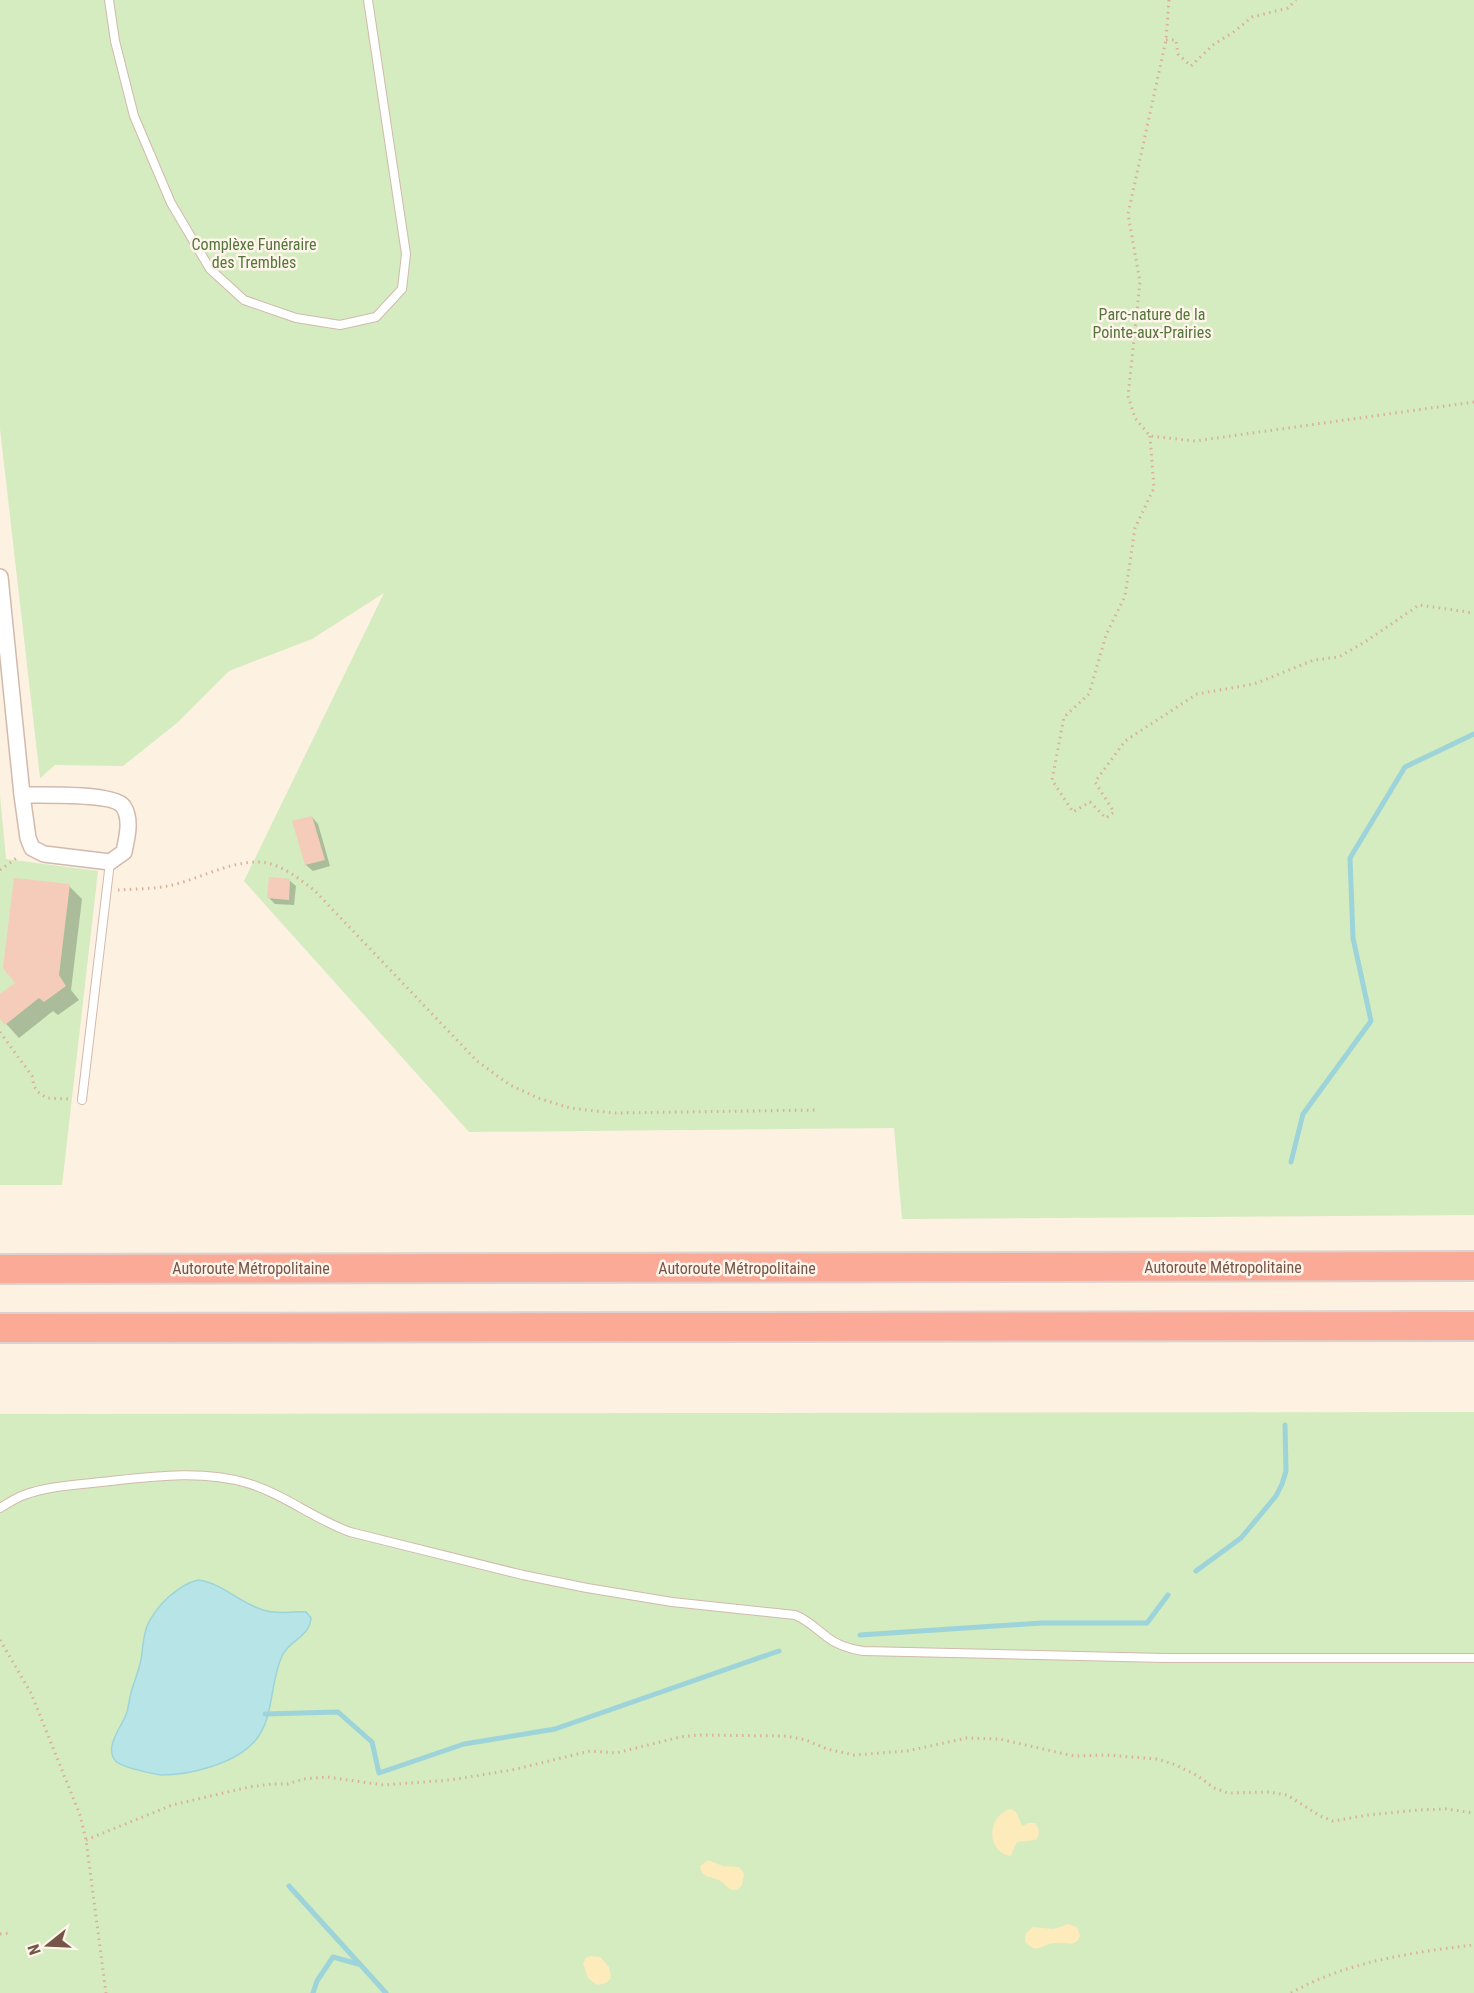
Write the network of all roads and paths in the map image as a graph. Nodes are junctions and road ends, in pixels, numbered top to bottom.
1 (110, 0) edge
2 (368, 0) edge
3 (1169, 0) edge
4 (1296, 0) edge
5 (1166, 40) junction
6 (1474, 402) edge
7 (1150, 436) junction
8 (0, 577) edge
9 (1474, 613) edge
10 (22, 795) junction
11 (32, 848) junction
12 (110, 862) junction
13 (0, 870) edge
14 (107, 891) junction
15 (0, 1032) edge
16 (82, 1100) joint
17 (818, 1110) dead end
18 (1474, 1266) edge
19 (0, 1269) edge
20 (1474, 1326) edge
21 (0, 1328) edge
22 (0, 1508) edge
23 (0, 1640) edge
24 (1474, 1658) edge
25 (1474, 1813) edge
26 (86, 1840) junction
27 (10, 1933) dead end
28 (0, 1934) edge
29 (1474, 1945) edge
30 (106, 1993) edge
31 (1291, 1993) edge

1 - 2 lane
3 - 5 path
4 - 5 path
5 - 7 path
6 - 7 path
7 - 9 path
8 - 10 street
10 - 11 street
10 - 12 street
11 - 12 street
11 - 13 path
12 - 14 lane
14 - 16 lane
14 - 17 path
15 - 16 path
18 - 19 highway, Autoroute Métropolitaine
20 - 21 highway
22 - 24 lane
23 - 26 path
25 - 26 path
26 - 30 path
27 - 28 path
29 - 31 path

